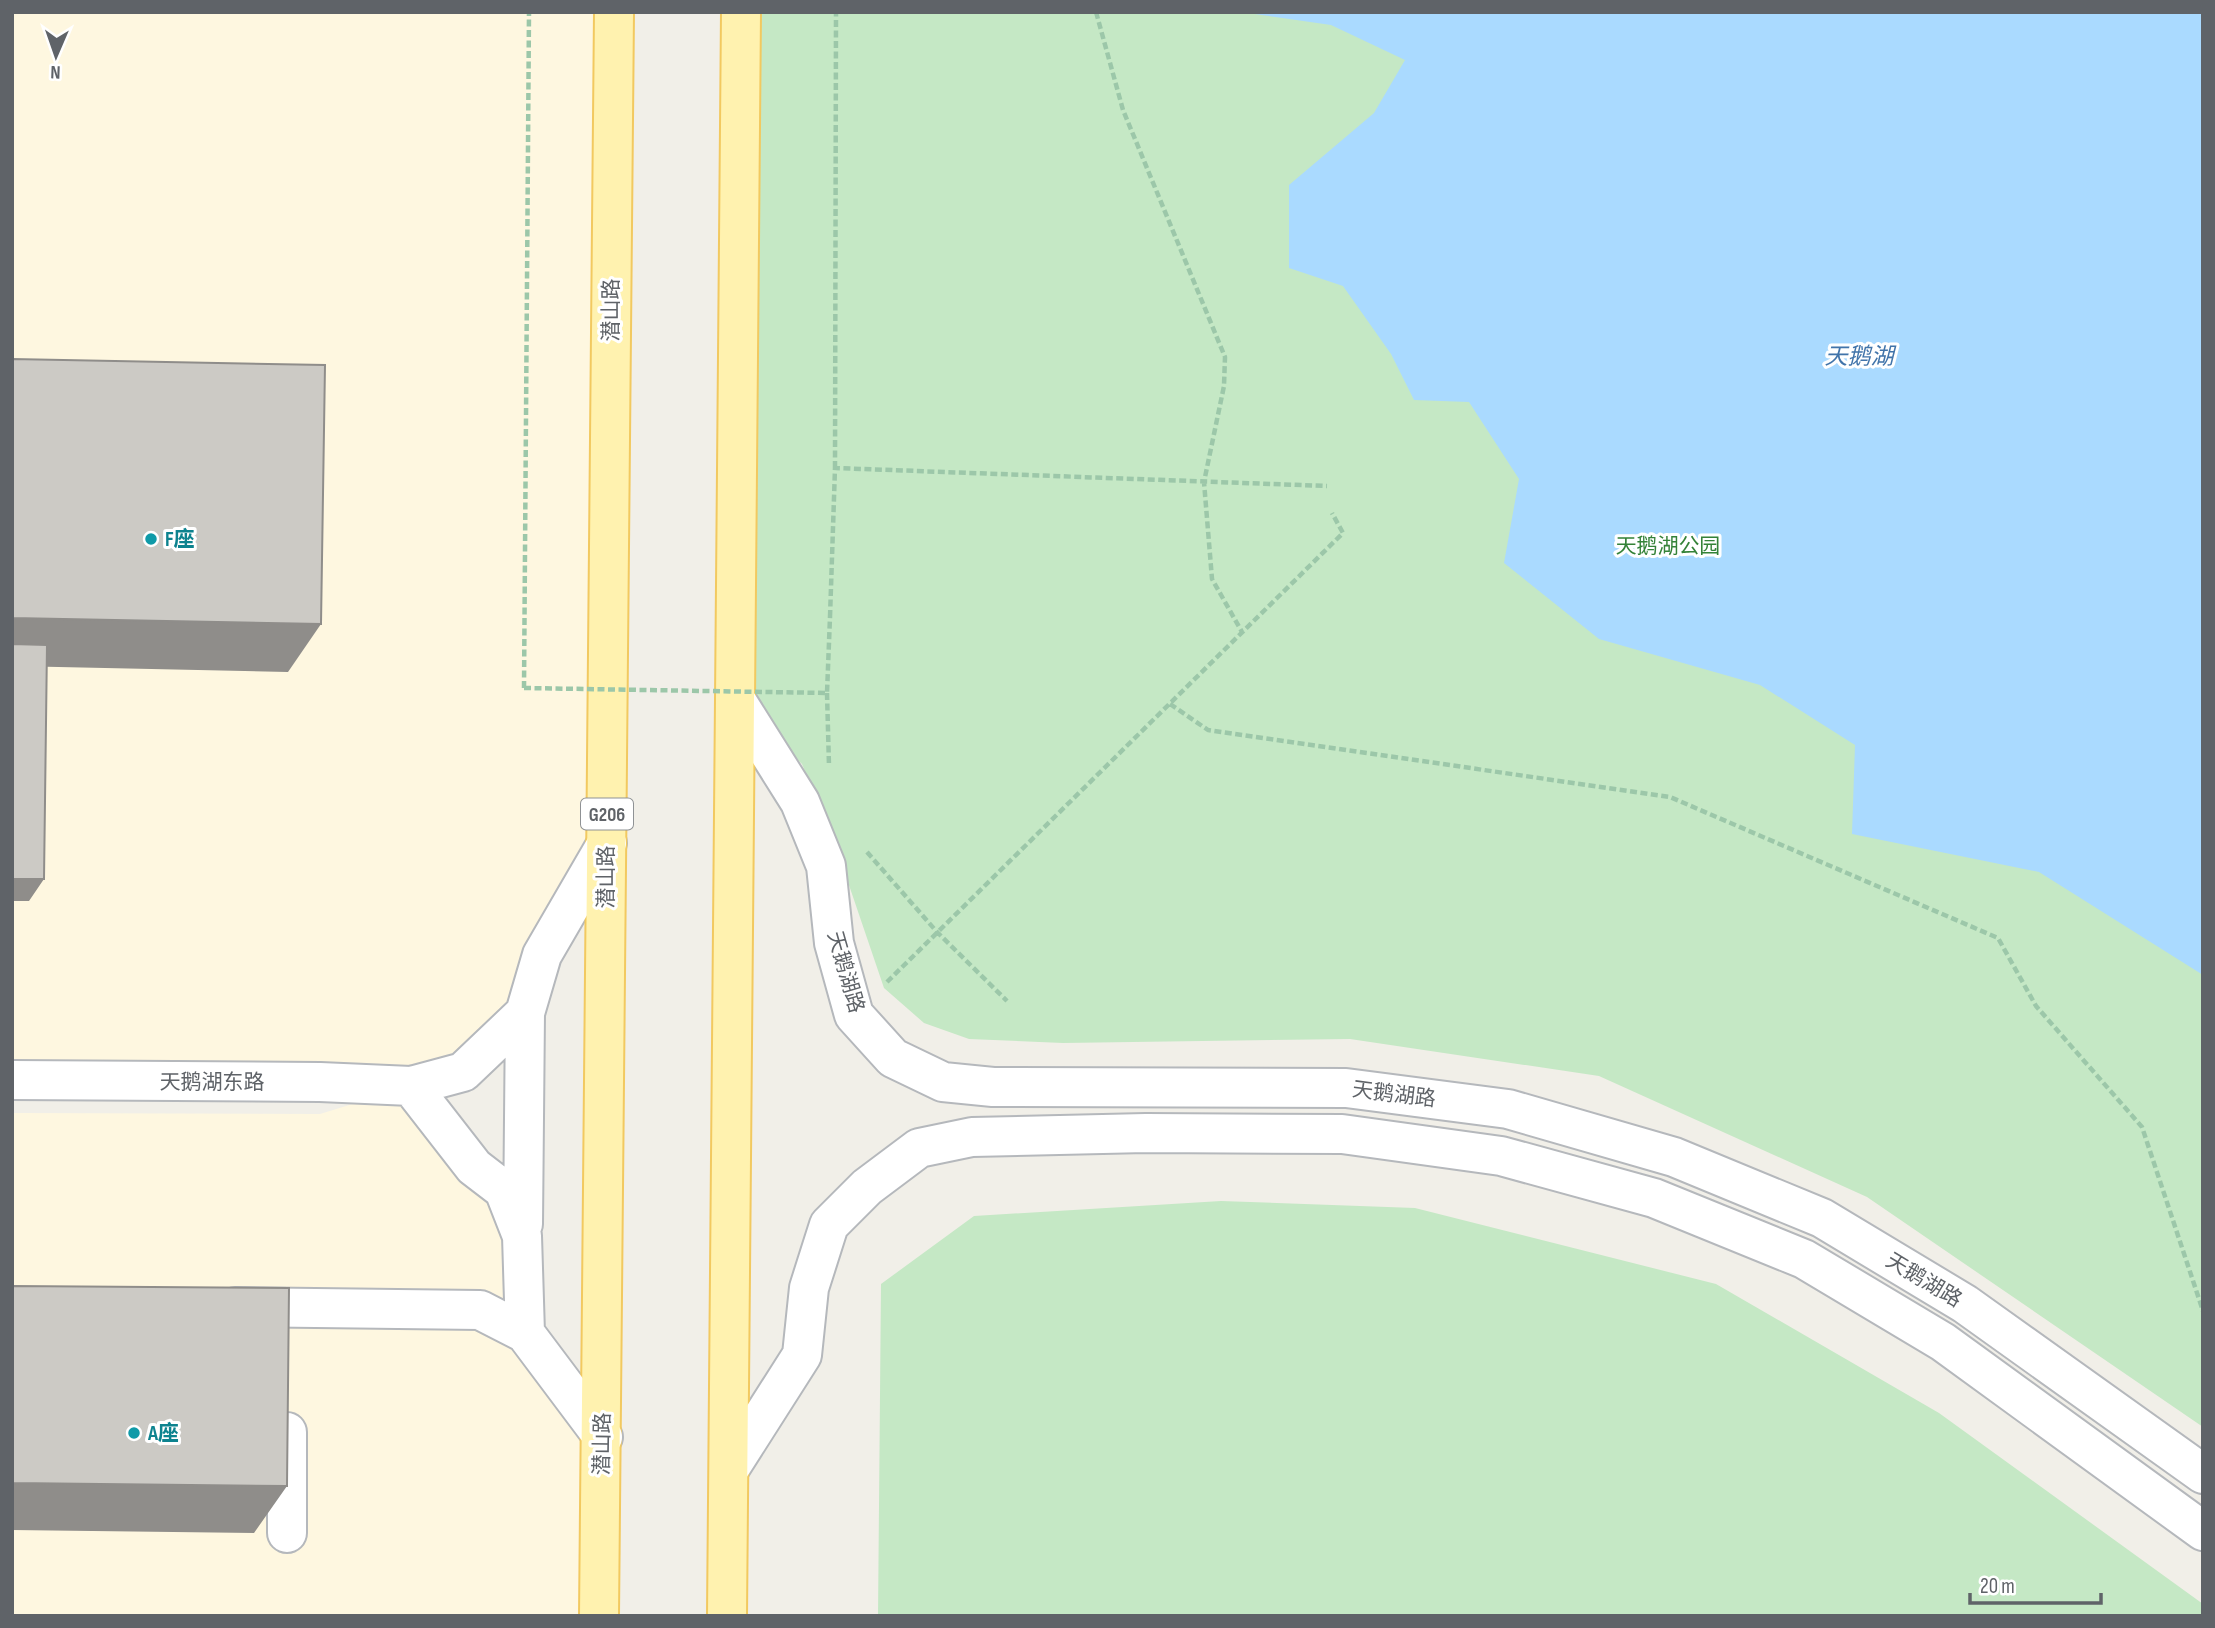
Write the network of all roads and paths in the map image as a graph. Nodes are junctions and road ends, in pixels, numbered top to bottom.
1 (529, 12) edge
2 (614, 12) edge
3 (741, 12) edge
4 (836, 12) edge
5 (1096, 12) edge
6 (835, 468) junction
7 (1204, 482) junction
8 (1327, 486) dead end
9 (1332, 513) dead end
10 (1242, 632) junction
11 (827, 693) junction
12 (736, 700) junction
13 (1170, 704) junction
14 (829, 774) dead end
15 (607, 843) junction
16 (864, 849) dead end
17 (937, 932) junction
18 (1007, 1002) dead end
19 (525, 1013) junction
20 (853, 1015) junction
21 (12, 1080) edge
22 (411, 1086) junction
23 (523, 1236) junction
24 (205, 1307) edge
25 (287, 1308) junction
26 (2203, 1311) edge
27 (525, 1333) junction
28 (287, 1348) edge
29 (287, 1401) edge
30 (603, 1437) junction
31 (730, 1468) junction
32 (2203, 1474) edge
33 (2203, 1531) edge
34 (287, 1533) edge
35 (600, 1616) edge
36 (727, 1616) edge

1 - 11 path, bridge
2 - 15 main road, 潜山路 / G206
3 - 12 main road
4 - 6 path
5 - 7 path
6 - 7 path
6 - 11 path, bridge
7 - 8 path
7 - 10 path
9 - 10 path
10 - 13 path
11 - 14 path
12 - 20 street, 天鹅湖路
12 - 31 main road
13 - 17 path
13 - 26 path
15 - 19 street
15 - 30 main road, 潜山路 / G206
16 - 17 path
17 - 18 path
17 - 20 path
19 - 22 street, 天鹅湖东路
19 - 23 street
20 - 32 street, 天鹅湖路
21 - 22 street, 天鹅湖东路
22 - 23 street
23 - 27 street
24 - 25 street
25 - 27 street
25 - 28 street
27 - 30 street
29 - 34 street
30 - 35 main road, 潜山路 / G206
31 - 33 street, 天鹅湖路
31 - 36 main road

